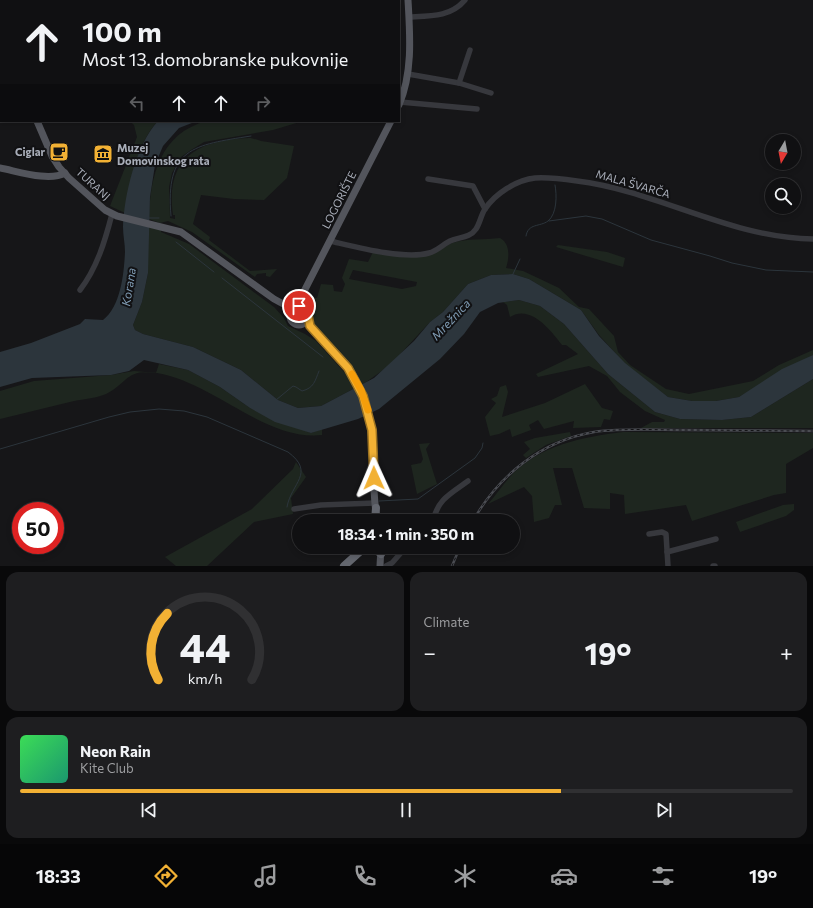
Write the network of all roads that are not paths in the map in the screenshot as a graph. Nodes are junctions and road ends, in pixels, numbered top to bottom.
1 (408, 0) edge
2 (465, 0) edge
3 (409, 17) junction
4 (470, 50) dead end
5 (408, 74) junction
6 (459, 83) junction
7 (491, 93) dead end
8 (400, 103) edge
9 (477, 109) dead end
10 (38, 122) edge
11 (390, 122) edge
12 (0, 168) edge
13 (65, 173) junction
14 (428, 179) dead end
15 (484, 209) junction
16 (114, 215) junction
17 (813, 239) edge
18 (330, 241) junction
19 (306, 288) junction
20 (80, 290) dead end
21 (274, 299) junction
22 (295, 307) junction
23 (307, 311) junction
24 (289, 318) junction
25 (307, 319) junction
26 (296, 325) junction
27 (322, 340) junction
28 (468, 481) dead end
29 (375, 505) junction
30 (294, 509) dead end
31 (376, 514) edge
32 (434, 514) edge
33 (649, 534) dead end
34 (716, 539) dead end
35 (667, 552) junction
36 (355, 554) edge
37 (357, 554) edge
38 (381, 554) edge
39 (400, 554) edge
40 (350, 560) junction
41 (344, 566) edge
42 (380, 566) edge
43 (386, 566) edge
44 (668, 566) edge

1 - 3 main road
2 - 3 street
3 - 5 main road
4 - 6 street
5 - 6 street
5 - 8 main road
6 - 7 street
8 - 9 street
10 - 13 main road, TURANJ
11 - 18 main road, LOGORIŠTE
12 - 13 main road
13 - 16 main road, TURANJ
14 - 15 street
15 - 17 street, MALA ŠVARČA
15 - 18 street, MALA ŠVARČA
16 - 20 street
16 - 21 main road
18 - 19 main road, LOGORIŠTE
19 - 22 main road, LOGORIŠTE
19 - 23 main road, LOGORIŠTE
21 - 22 main road
21 - 24 main road
22 - 23 main road
22 - 24 main road
23 - 25 main road
24 - 26 main road
25 - 26 main road
25 - 27 main road
26 - 27 main road
27 - 29 main road
28 - 32 street
29 - 30 street
29 - 31 highway
33 - 35 street
34 - 35 street
35 - 44 street
36 - 40 highway
37 - 40 highway
38 - 42 main road
39 - 43 street
40 - 41 highway

